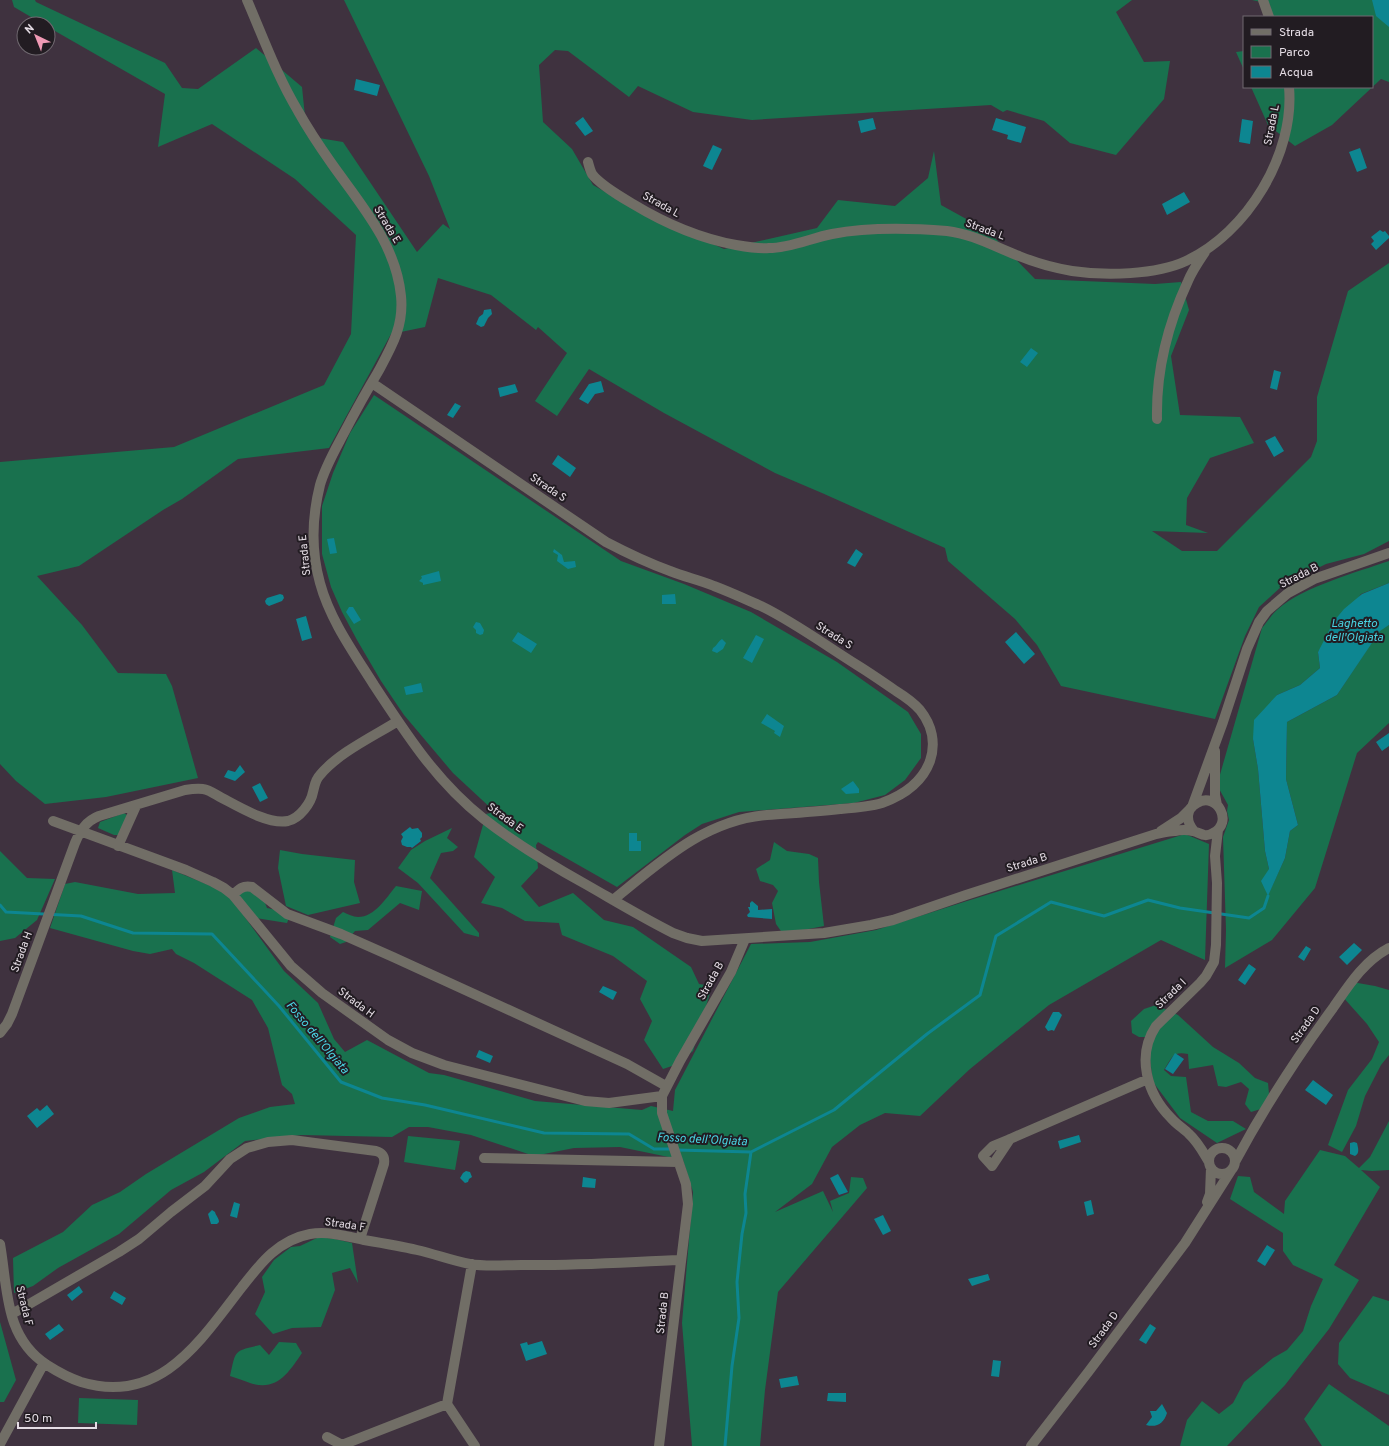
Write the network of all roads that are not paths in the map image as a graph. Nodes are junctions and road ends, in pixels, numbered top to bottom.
1 (247, 0) edge
2 (1263, 0) edge
3 (1269, 16) edge
4 (1289, 88) edge
5 (588, 162) dead end
6 (1207, 248) junction
7 (372, 382) junction
8 (1157, 419) dead end
9 (1389, 553) edge
10 (398, 721) junction
11 (1216, 742) junction
12 (1217, 805) junction
13 (136, 806) junction
14 (1192, 807) junction
15 (53, 821) dead end
16 (1218, 830) junction
17 (80, 832) junction
18 (1196, 833) junction
19 (1156, 834) junction
20 (118, 846) junction
21 (1215, 856) junction
22 (233, 895) junction
23 (613, 900) junction
24 (745, 939) junction
25 (1389, 948) edge
26 (0, 1033) edge
27 (1148, 1080) junction
28 (664, 1091) junction
29 (1255, 1126) junction
30 (1191, 1135) junction
31 (1010, 1139) dead end
32 (1224, 1148) junction
33 (676, 1153) junction
34 (484, 1158) dead end
35 (1210, 1165) junction
36 (1233, 1166) junction
37 (1196, 1226) junction
38 (360, 1239) junction
39 (0, 1244) edge
40 (681, 1260) junction
41 (472, 1264) junction
42 (12, 1314) junction
43 (44, 1363) junction
44 (447, 1404) junction
45 (327, 1437) dead end
46 (0, 1444) edge
47 (475, 1446) edge
48 (660, 1446) edge
49 (1031, 1446) edge

1 - 7 street, Strada E
2 - 3 street
4 - 6 street, Strada L
5 - 6 street, Strada L
6 - 8 street
7 - 10 street, Strada E
7 - 23 street, Strada S
9 - 11 street, Strada B
10 - 13 street, Strada H
10 - 23 street, Strada E
11 - 12 street, Strada B
11 - 14 street, Strada B
12 - 14 street
12 - 16 street
13 - 17 street, Strada H
13 - 20 street
14 - 18 street
14 - 19 street, Strada B
15 - 17 street, Strada H
16 - 18 street
16 - 21 street, Strada I
17 - 20 street, Strada H
17 - 26 street, Strada H
18 - 19 street, Strada B
18 - 21 street, Strada I
19 - 24 street, Strada B
20 - 22 street, Strada H
21 - 27 street, Strada I
22 - 28 street
22 - 28 street, Strada H
23 - 24 street, Strada E
24 - 28 street, Strada B
25 - 29 street, Strada D
27 - 30 street, Strada I
27 - 31 street
28 - 33 street, Strada B
29 - 32 street, Strada D
29 - 36 street, Strada D
30 - 32 street, Strada I
30 - 35 street, Strada I
32 - 35 street
32 - 36 street
33 - 34 street
33 - 40 street, Strada B
35 - 36 street
35 - 37 street, Strada D
36 - 37 street, Strada D
37 - 49 street, Strada D
38 - 41 street, Strada F
38 - 42 street
38 - 43 street, Strada F
39 - 42 street, Strada F
40 - 41 street, Strada F
40 - 48 street, Strada B
41 - 44 street
42 - 43 street, Strada F
43 - 46 street
44 - 45 street
44 - 47 street

